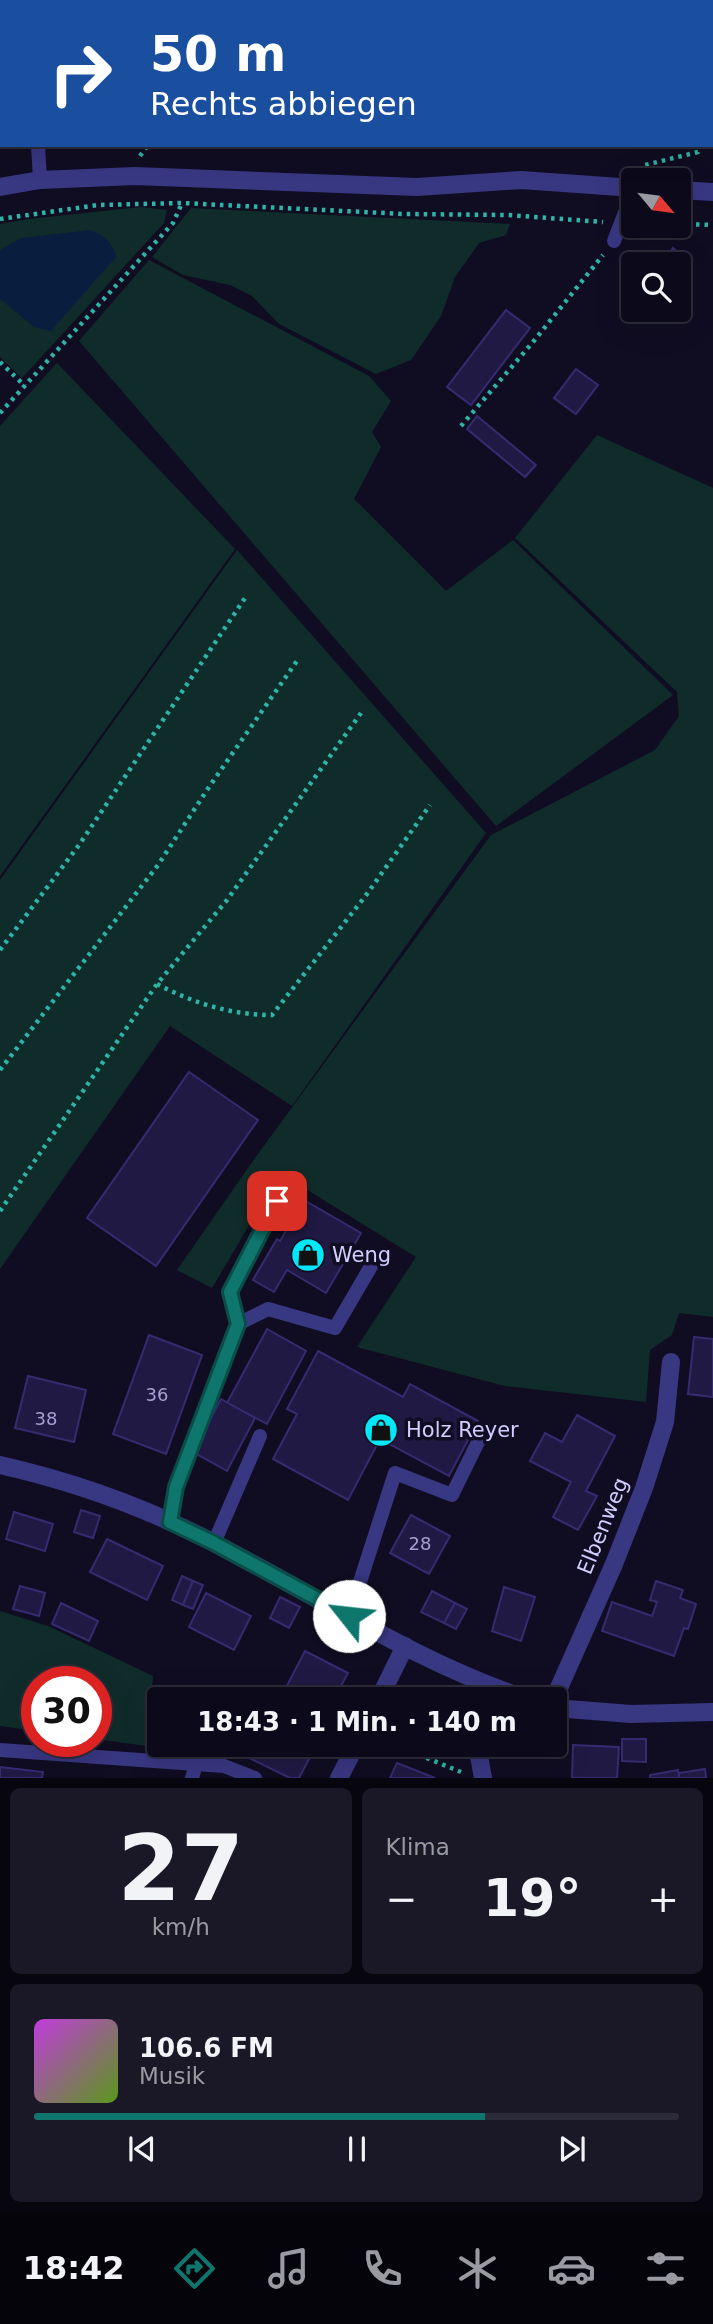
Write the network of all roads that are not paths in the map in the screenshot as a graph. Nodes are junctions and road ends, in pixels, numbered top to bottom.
1 (38, 147) edge
2 (40, 180) junction
3 (621, 184) edge
4 (0, 187) edge
5 (691, 191) edge
6 (713, 192) edge
7 (621, 221) edge
8 (614, 241) road end
9 (277, 1201) dead end
10 (377, 1256) dead end
11 (238, 1324) junction
12 (671, 1362) dead end
13 (260, 1436) dead end
14 (478, 1440) dead end
15 (0, 1465) edge
16 (170, 1522) junction
17 (214, 1543) junction
18 (349, 1616) junction
19 (405, 1646) junction
20 (385, 1687) edge
21 (479, 1687) edge
22 (559, 1687) edge
23 (567, 1708) edge
24 (713, 1712) edge
25 (0, 1750) edge
26 (350, 1757) edge
27 (479, 1757) edge
28 (194, 1771) edge
29 (255, 1778) edge
30 (339, 1778) edge
31 (483, 1778) edge

1 - 2 lane
2 - 3 street
2 - 4 street
5 - 6 street
7 - 8 lane
9 - 11 lane
10 - 11 lane
11 - 16 lane
12 - 22 street, Elbenweg
13 - 17 lane
14 - 18 lane
15 - 16 street
16 - 17 street
17 - 18 street
18 - 19 street
19 - 20 street
19 - 21 street
23 - 24 street
25 - 28 lane
26 - 30 street
27 - 31 street
28 - 29 lane

